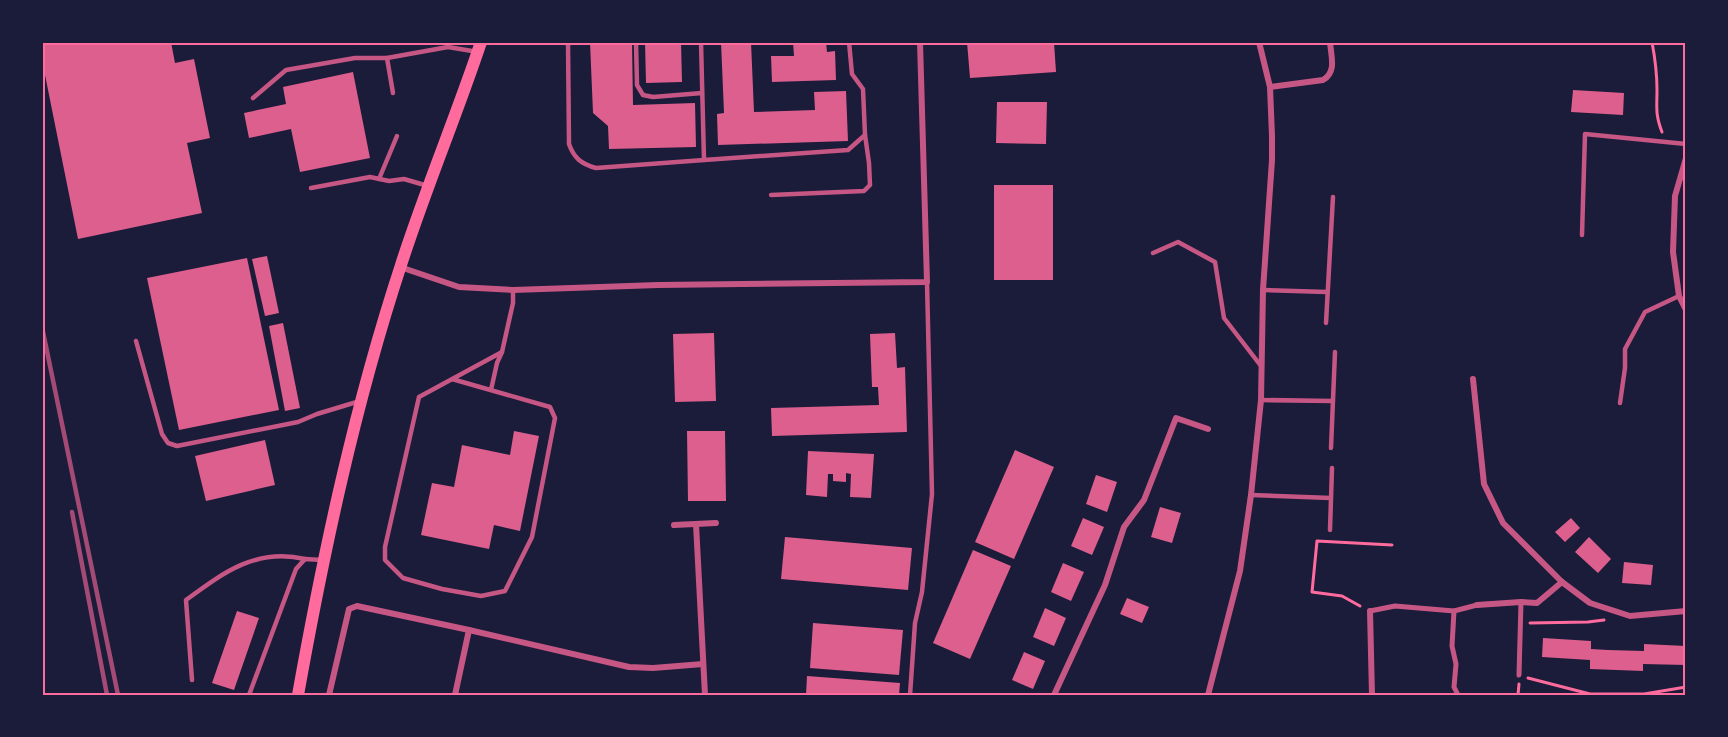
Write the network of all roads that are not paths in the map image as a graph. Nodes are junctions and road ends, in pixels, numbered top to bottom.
1 (568, 42) edge
2 (636, 42) edge
3 (700, 42) edge
4 (849, 42) edge
5 (920, 42) edge
6 (1259, 42) edge
7 (1330, 42) edge
8 (479, 47) edge
9 (387, 58) junction
10 (1270, 87) junction
11 (393, 93) dead end
12 (702, 93) junction
13 (254, 98) dead end
14 (866, 135) junction
15 (397, 136) dead end
16 (1686, 144) edge
17 (1686, 158) edge
18 (704, 160) junction
19 (379, 179) junction
20 (428, 186) junction
21 (311, 188) dead end
22 (771, 195) dead end
23 (1333, 197) dead end
24 (1582, 235) dead end
25 (1154, 253) dead end
26 (400, 267) junction
27 (927, 282) junction
28 (513, 290) junction
29 (1263, 290) junction
30 (1327, 292) junction
31 (1679, 296) junction
32 (1686, 310) edge
33 (1326, 323) dead end
34 (136, 341) dead end
35 (502, 352) junction
36 (1335, 352) dead end
37 (1262, 366) junction
38 (1473, 379) dead end
39 (452, 380) junction
40 (491, 390) junction
41 (1261, 400) junction
42 (361, 401) junction
43 (1333, 401) junction
44 (1620, 403) dead end
45 (1208, 429) dead end
46 (1331, 448) dead end
47 (1332, 468) dead end
48 (1251, 495) junction
49 (1331, 498) junction
50 (716, 523) dead end
51 (696, 524) junction
52 (674, 525) dead end
53 (1330, 530) dead end
54 (305, 559) junction
55 (324, 560) junction
56 (1562, 582) junction
57 (1521, 602) junction
58 (1477, 605) joint
59 (1454, 611) junction
60 (1686, 611) edge
61 (1370, 612) joint
62 (469, 630) junction
63 (703, 664) junction
64 (1519, 675) road end
65 (192, 680) dead end
66 (249, 695) edge
67 (298, 695) edge
68 (329, 695) edge
69 (455, 695) edge
70 (705, 695) edge
71 (910, 695) edge
72 (1054, 695) edge
73 (1208, 695) edge
74 (1372, 695) edge
75 (1458, 695) edge

1 - 18 lane
2 - 12 lane
3 - 12 lane
4 - 14 lane
5 - 27 street
6 - 10 street
7 - 10 street
8 - 9 lane
8 - 20 main road
9 - 11 lane
9 - 13 lane
10 - 29 street
12 - 18 lane
14 - 18 lane
14 - 22 lane
15 - 19 lane
16 - 24 lane
17 - 31 street
19 - 20 lane
19 - 21 lane
20 - 26 main road
23 - 30 lane
25 - 37 lane
26 - 28 street
26 - 42 main road
27 - 28 street
27 - 71 lane
28 - 35 lane
29 - 30 lane
29 - 37 street
30 - 33 lane
31 - 32 street
31 - 44 lane
34 - 42 lane
35 - 39 lane
35 - 40 lane
36 - 43 lane
37 - 41 street
38 - 56 street
39 - 40 lane
39 - 40 lane
41 - 43 lane
41 - 48 street
42 - 55 main road
43 - 46 lane
45 - 72 street
47 - 49 lane
48 - 49 lane
48 - 73 street
49 - 53 lane
50 - 51 street
51 - 52 street
51 - 63 street
54 - 55 lane
54 - 65 lane
54 - 66 lane
55 - 67 main road
56 - 57 street
56 - 60 street
57 - 58 street
57 - 64 street
58 - 59 street
59 - 61 street
59 - 75 street
61 - 74 street
62 - 63 street
62 - 68 street
62 - 69 street
63 - 70 street

